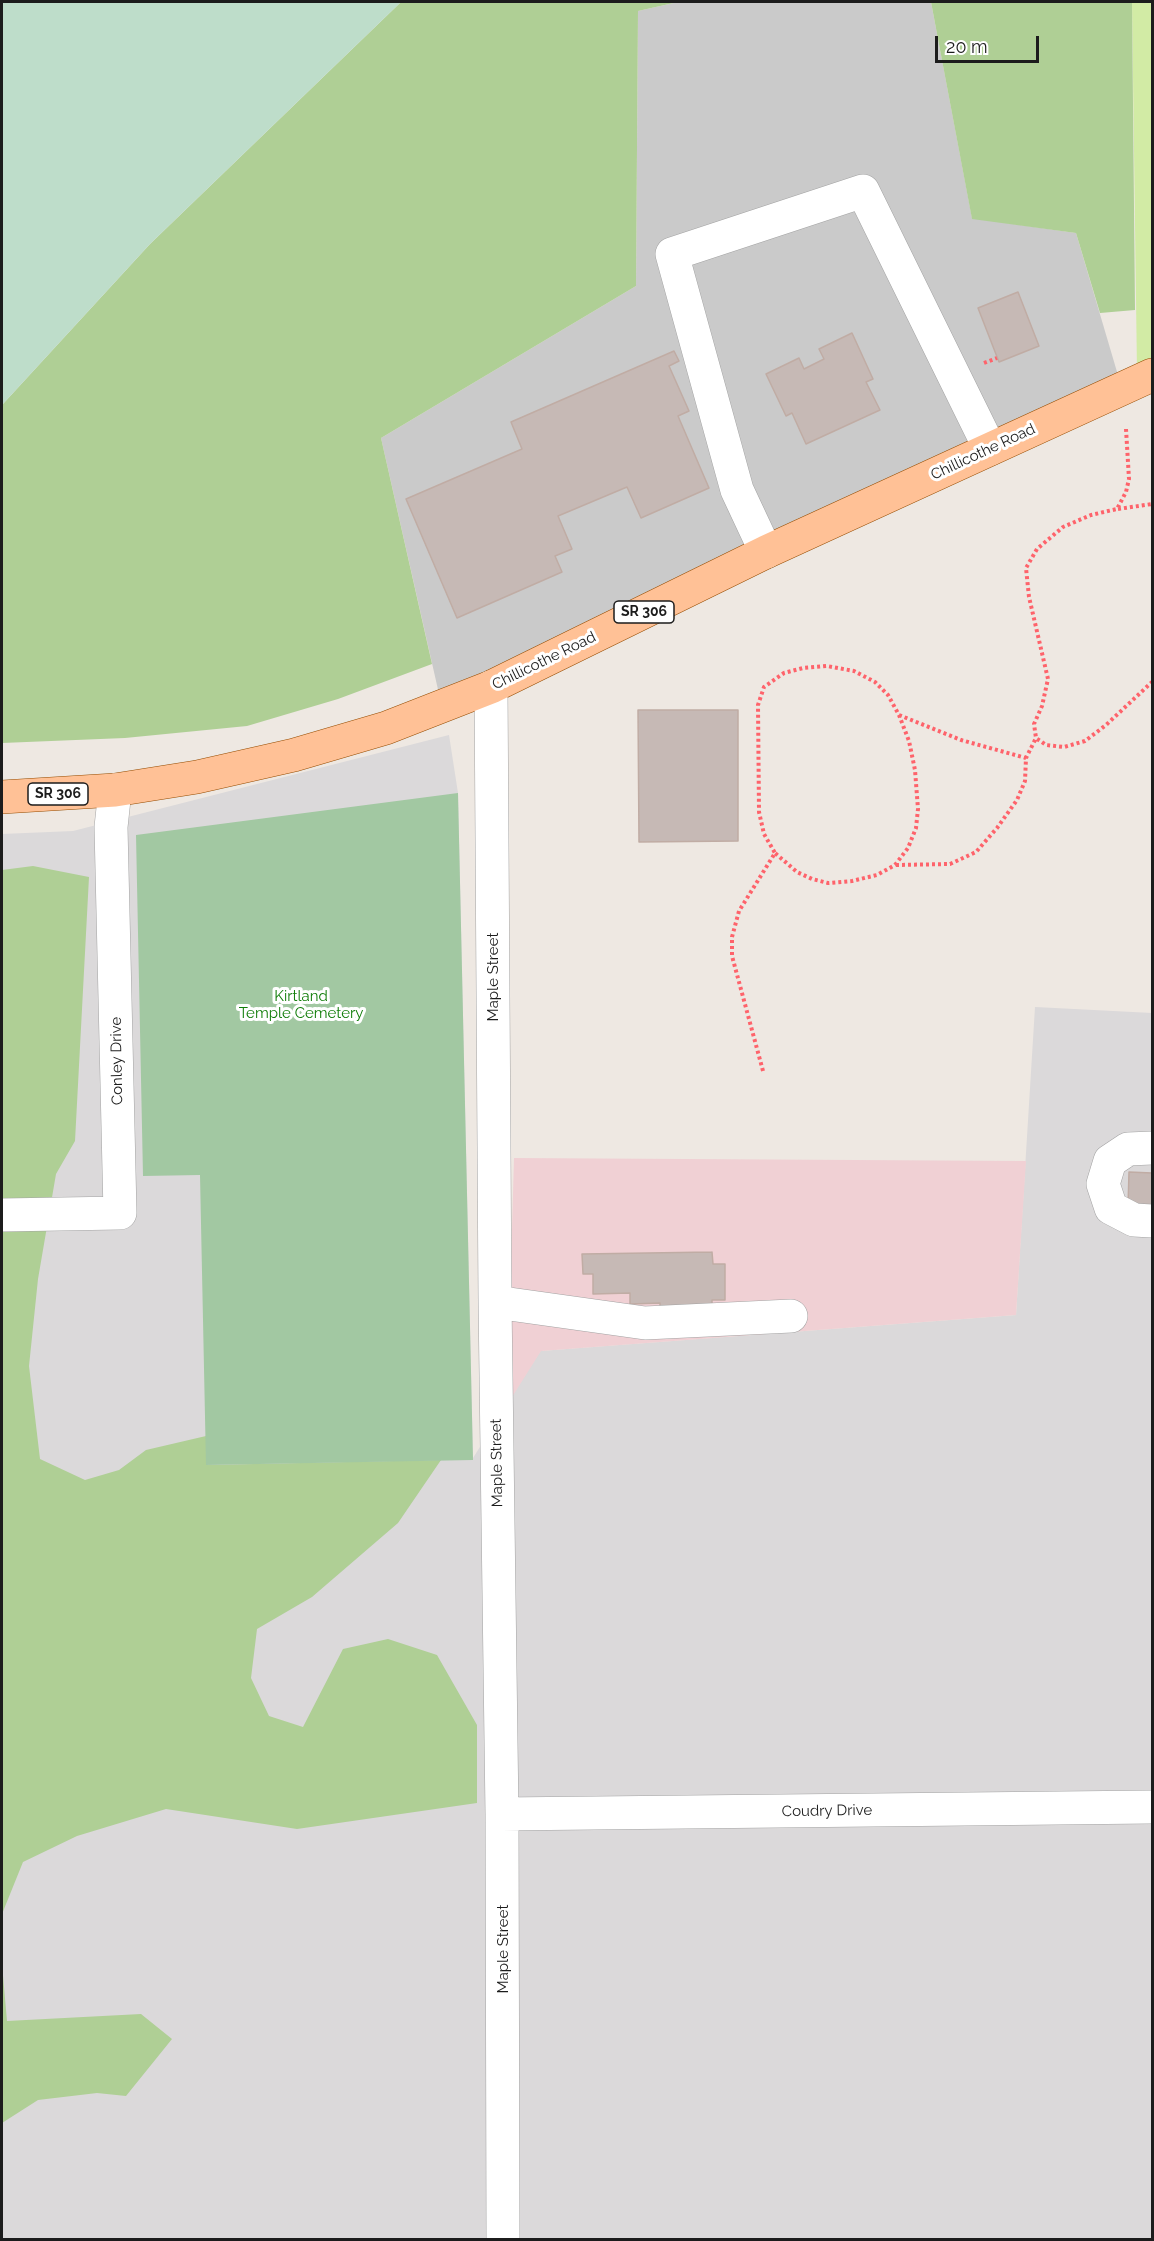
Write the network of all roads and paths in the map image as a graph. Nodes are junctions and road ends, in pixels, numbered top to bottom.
1 (1152, 375) edge
2 (1126, 429) dead end
3 (990, 449) junction
4 (1152, 504) edge
5 (1117, 509) junction
6 (766, 552) junction
7 (1152, 682) edge
8 (491, 687) junction
9 (899, 715) junction
10 (1036, 738) junction
11 (1026, 758) junction
12 (115, 790) junction
13 (2, 796) edge
14 (775, 853) junction
15 (896, 865) junction
16 (763, 1071) dead end
17 (1152, 1148) edge
18 (2, 1215) edge
19 (1152, 1221) edge
20 (495, 1302) junction
21 (791, 1316) dead end
22 (1152, 1807) edge
23 (502, 1814) junction
24 (503, 2240) edge

1 - 3 main road, Chillicothe Road / SR 306
2 - 5 path
3 - 6 main road, Chillicothe Road / SR 306
3 - 6 street
4 - 5 path
5 - 10 path
6 - 8 main road, Chillicothe Road / SR 306
7 - 10 path
8 - 12 main road, Chillicothe Road / SR 306
8 - 20 street, Maple Street
9 - 11 path
9 - 14 path
9 - 15 path
10 - 11 path
11 - 15 path
12 - 13 main road, Chillicothe Road / SR 306
12 - 18 street, Conley Drive
14 - 15 path
14 - 16 path
17 - 19 street
20 - 21 street
20 - 23 street, Maple Street
22 - 23 street, Coudry Drive
23 - 24 street, Maple Street

